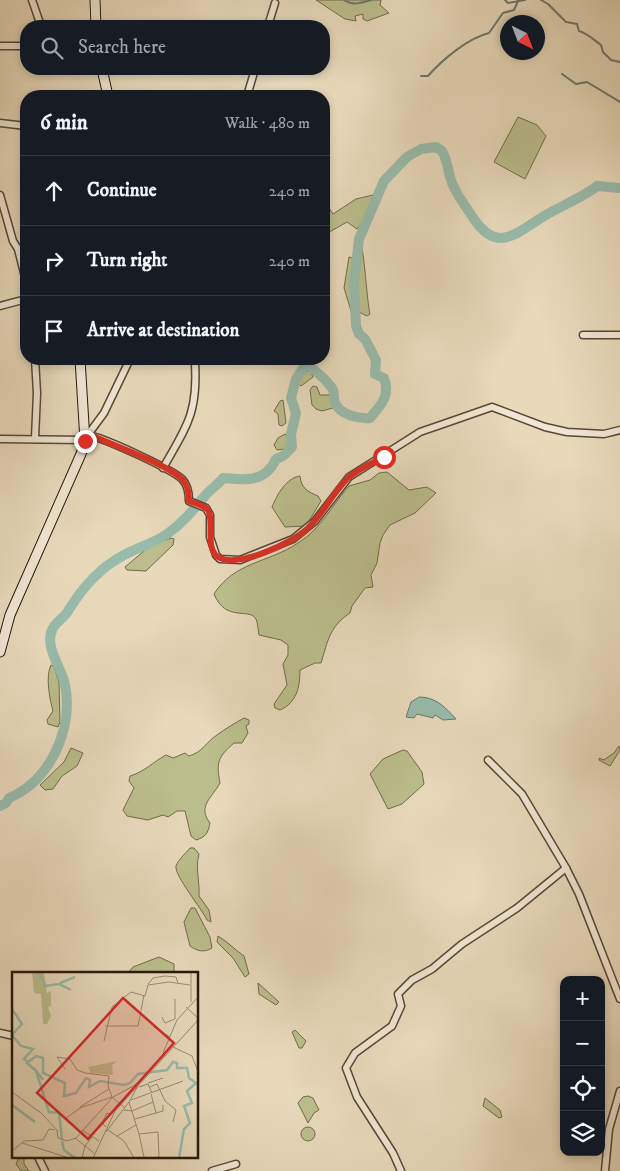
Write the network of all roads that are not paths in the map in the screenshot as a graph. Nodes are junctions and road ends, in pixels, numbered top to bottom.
1 (32, 0) edge
2 (95, 0) edge
3 (275, 3) dead end
4 (39, 20) edge
5 (96, 20) edge
6 (270, 20) edge
7 (0, 46) edge
8 (20, 46) edge
9 (103, 75) edge
10 (253, 75) edge
11 (107, 90) edge
12 (248, 90) edge
13 (0, 123) edge
14 (20, 125) edge
15 (0, 195) edge
16 (18, 249) joint
17 (20, 257) edge
18 (20, 301) edge
19 (0, 306) edge
20 (583, 334) dead end
21 (620, 335) edge
22 (35, 365) edge
23 (80, 365) edge
24 (127, 365) edge
25 (195, 365) edge
26 (620, 430) edge
27 (36, 438) junction
28 (86, 438) junction
29 (0, 439) edge
30 (163, 468) junction
31 (0, 652) edge
32 (488, 760) dead end
33 (566, 868) junction
34 (620, 999) edge
35 (620, 1091) edge
36 (38, 1158) edge
37 (236, 1164) dead end
38 (45, 1171) edge
39 (212, 1171) edge
40 (401, 1171) edge
41 (605, 1171) edge

1 - 4 street
2 - 5 street
3 - 6 street
7 - 8 street
9 - 11 street
10 - 12 street
13 - 14 street
15 - 16 street
16 - 17 street
18 - 19 street
20 - 21 street
22 - 27 street
23 - 28 street
24 - 28 street
25 - 30 street
26 - 30 street
27 - 28 street
27 - 29 street
28 - 30 street
28 - 31 street
32 - 33 street
33 - 34 street
33 - 40 street
35 - 41 street
36 - 38 street
37 - 39 street

